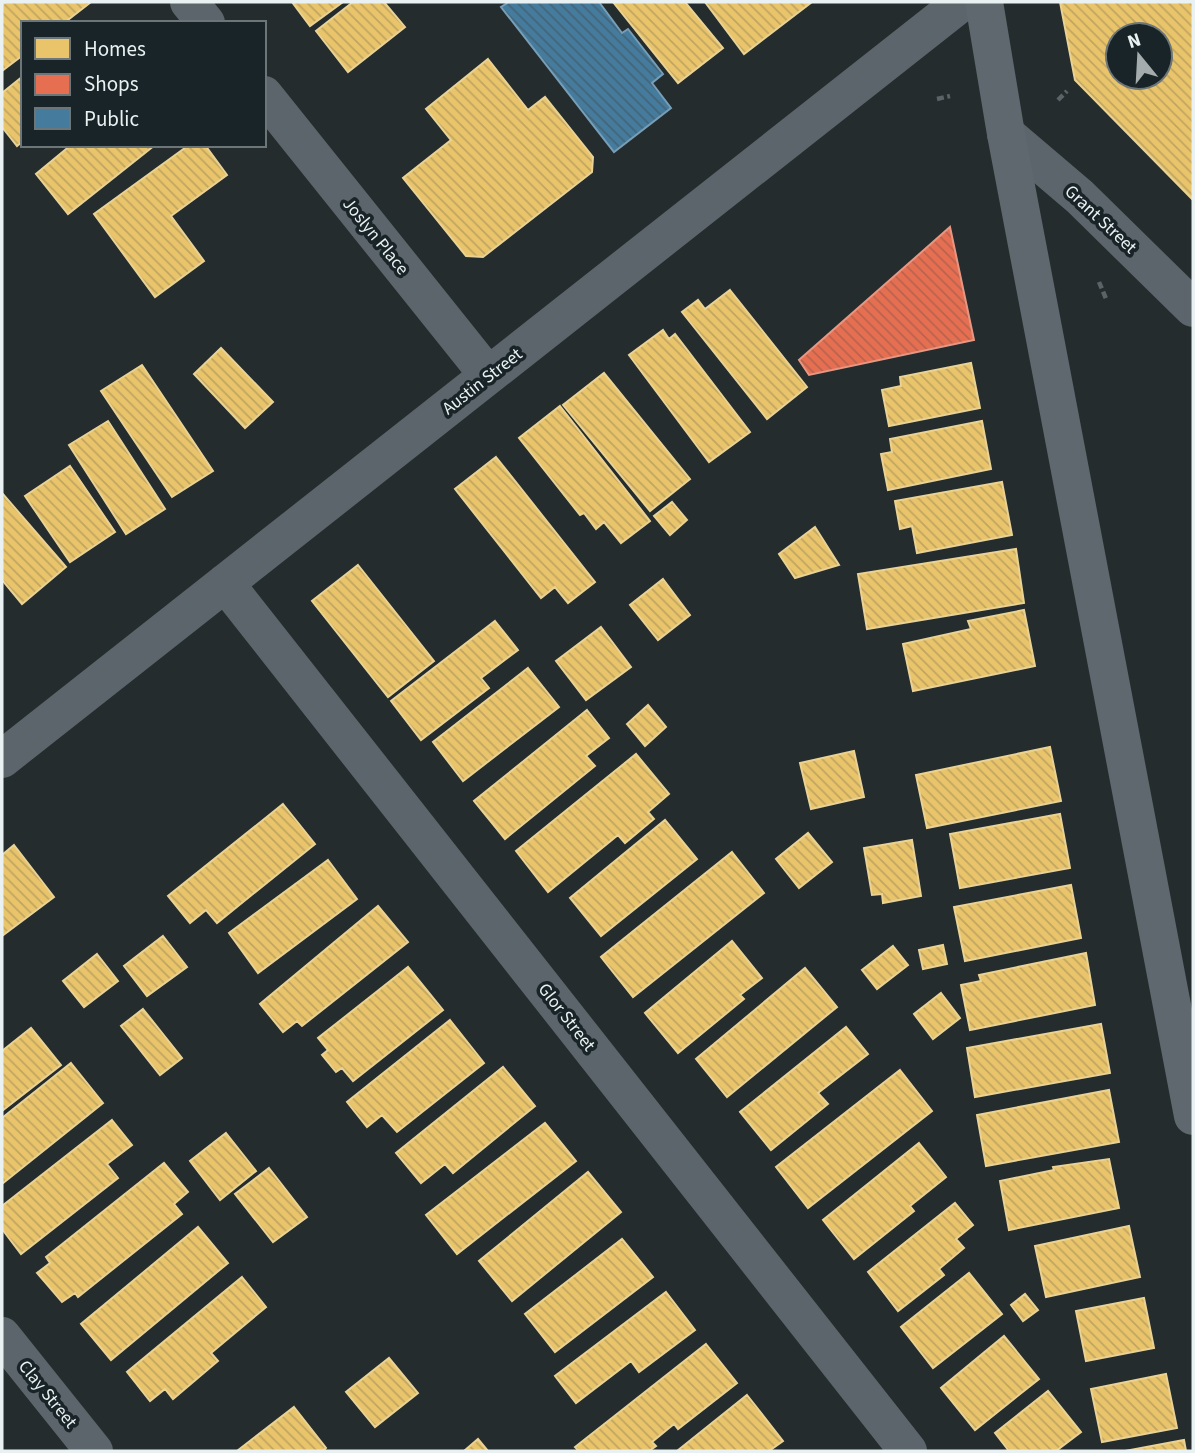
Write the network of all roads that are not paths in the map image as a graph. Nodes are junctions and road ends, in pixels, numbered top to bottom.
1 (190, 2) edge
2 (962, 2) edge
3 (984, 2) edge
4 (204, 21) edge
5 (266, 98) edge
6 (1006, 134) junction
7 (1193, 308) edge
8 (488, 375) junction
9 (225, 583) junction
10 (2, 759) edge
11 (1193, 1116) edge
12 (2, 1336) edge
13 (94, 1451) edge
14 (908, 1451) edge

1 - 4 street
2 - 8 street, Austin Street
3 - 6 main road
5 - 8 street, Joslyn Place
6 - 7 street, Grant Street
6 - 11 main road
8 - 9 street, Austin Street
9 - 10 street, Austin Street
9 - 14 street, Glor Street
12 - 13 street, Clay Street

